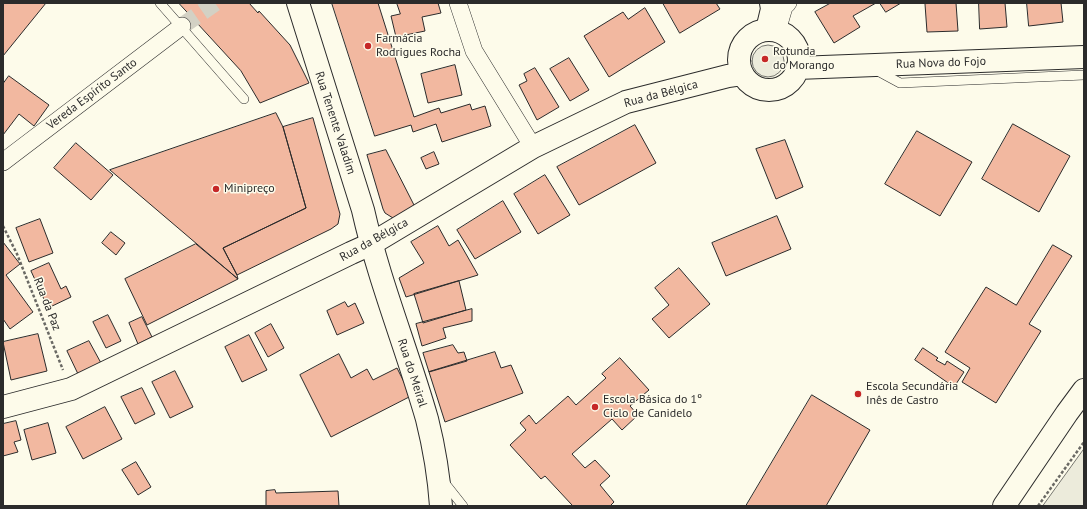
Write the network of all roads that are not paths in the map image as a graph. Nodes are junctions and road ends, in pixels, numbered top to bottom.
1 (160, 3) edge
2 (458, 3) edge
3 (771, 3) edge
4 (788, 3) edge
5 (296, 6) edge
6 (182, 26) junction
7 (772, 30) junction
8 (1084, 57) edge
9 (1055, 58) junction
10 (868, 66) junction
11 (797, 68) junction
12 (742, 74) junction
13 (1084, 75) edge
14 (1028, 78) junction
15 (244, 99) dead end
16 (533, 147) junction
17 (3, 162) edge
18 (371, 244) junction
19 (1084, 390) edge
20 (3, 407) edge
21 (438, 475) junction
22 (441, 506) edge
23 (463, 506) edge
24 (1004, 506) edge

1 - 6 lane
2 - 16 street
3 - 7 main road
4 - 7 street
5 - 18 main road, Rua Tenente Valadim
6 - 15 lane
6 - 17 street, Vereda Espírito Santo
7 - 11 main road
7 - 12 main road
8 - 9 main road, Rua Nova do Fojo
9 - 10 main road, Rua Nova do Fojo
9 - 14 lane
10 - 11 main road, Rua Nova do Fojo
10 - 14 lane
11 - 12 main road
12 - 16 main road, Rua da Bélgica
13 - 14 lane
16 - 18 main road, Rua da Bélgica
18 - 20 main road, Rua da Bélgica
18 - 21 main road, Rua do Meiral
19 - 24 main road
21 - 22 main road, Rua do Meiral
21 - 23 lane

